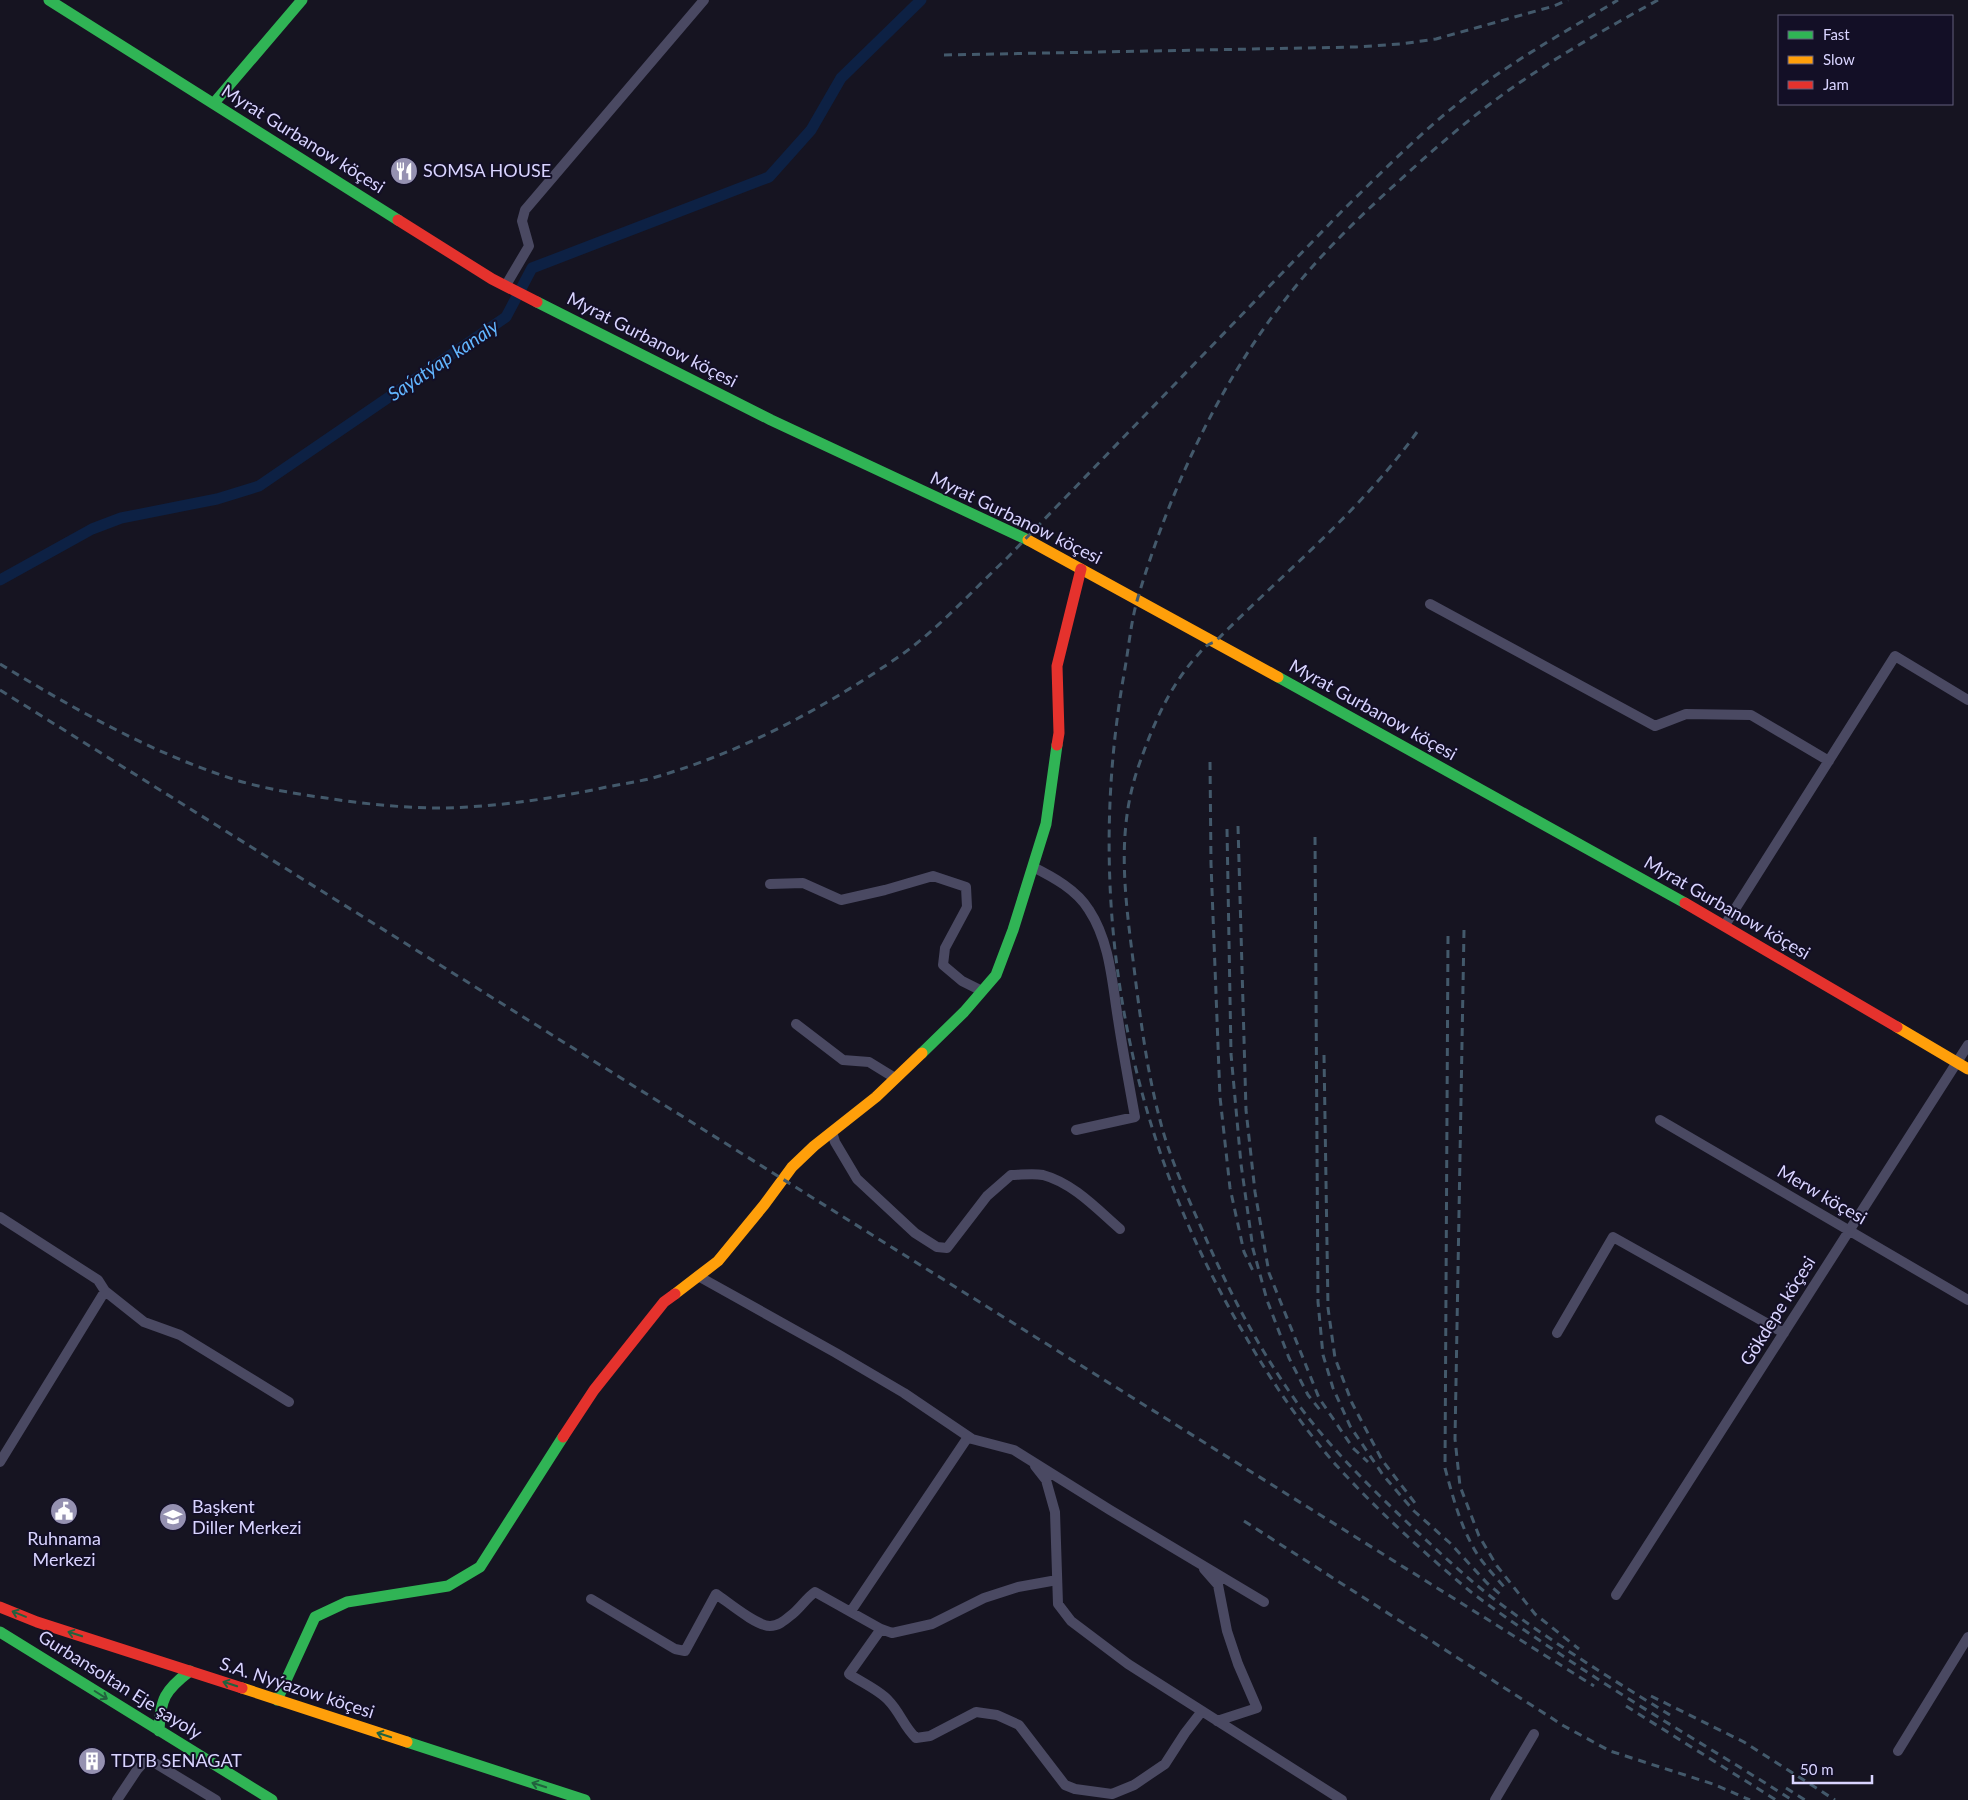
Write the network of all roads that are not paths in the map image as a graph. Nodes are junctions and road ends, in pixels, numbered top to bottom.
1 (49, 0) edge
2 (302, 0) edge
3 (704, 0) edge
4 (214, 103) junction
5 (506, 286) junction
6 (1081, 569) junction
7 (1430, 604) dead end
8 (1968, 700) edge
9 (1829, 761) junction
10 (1032, 867) junction
11 (770, 884) dead end
12 (1725, 925) junction
13 (982, 991) junction
14 (796, 1024) dead end
15 (1968, 1045) edge
16 (1957, 1063) junction
17 (1968, 1069) edge
18 (895, 1078) junction
19 (1660, 1120) dead end
20 (1076, 1130) dead end
21 (832, 1132) junction
22 (0, 1217) edge
23 (1120, 1229) dead end
24 (1849, 1229) junction
25 (698, 1276) junction
26 (105, 1292) junction
27 (1968, 1300) edge
28 (1557, 1333) dead end
29 (1784, 1333) junction
30 (289, 1402) dead end
31 (968, 1437) junction
32 (1032, 1461) junction
33 (0, 1462) edge
34 (1201, 1564) junction
35 (1057, 1580) junction
36 (1616, 1595) dead end
37 (591, 1599) dead end
38 (1264, 1602) dead end
39 (0, 1607) edge
40 (851, 1611) junction
41 (881, 1629) junction
42 (0, 1632) edge
43 (1968, 1637) edge
44 (190, 1671) junction
45 (277, 1700) junction
46 (1202, 1711) junction
47 (1218, 1721) junction
48 (159, 1730) junction
49 (1534, 1734) dead end
50 (1898, 1751) dead end
51 (117, 1800) edge
52 (216, 1800) edge
53 (272, 1800) edge
54 (585, 1800) edge
55 (1342, 1800) edge
56 (1495, 1800) edge

1 - 4 street, Myrat Gurbanow köçesi
2 - 4 street
3 - 5 street
4 - 5 street, Myrat Gurbanow köçesi
5 - 6 street, Myrat Gurbanow köçesi
6 - 10 street
6 - 12 street, Myrat Gurbanow köçesi
7 - 9 street
8 - 9 street
9 - 12 street
10 - 13 street
10 - 20 street
11 - 13 street
12 - 16 street, Myrat Gurbanow köçesi
13 - 18 street
14 - 18 street
15 - 16 street, Gökdepe köçesi
16 - 17 street, Myrat Gurbanow köçesi
16 - 24 street, Gökdepe köçesi
18 - 21 street
19 - 24 street, Merw köçesi
21 - 23 street
21 - 25 street
22 - 26 street
24 - 27 street, Merw köçesi
24 - 29 street, Gökdepe köçesi
25 - 31 street
25 - 45 street
26 - 30 street
26 - 33 street
28 - 29 street
29 - 36 street, Gökdepe köçesi
31 - 32 street
31 - 40 street
32 - 34 street
32 - 35 street
34 - 38 street
34 - 47 street
35 - 41 street
35 - 46 street
37 - 40 street
44 -> 39 street, S.A. Nyýazow köçesi
40 - 41 street
41 - 46 street
42 -> 48 street, Gurbansoltan Eje şayoly
43 - 50 street
45 -> 44 street, S.A. Nyýazow köçesi
44 - 48 street
54 -> 45 street, S.A. Nyýazow köçesi
46 - 47 street
47 - 55 street
48 - 53 street, Gurbansoltan Eje şayoly
49 - 56 street
51 - 52 street

